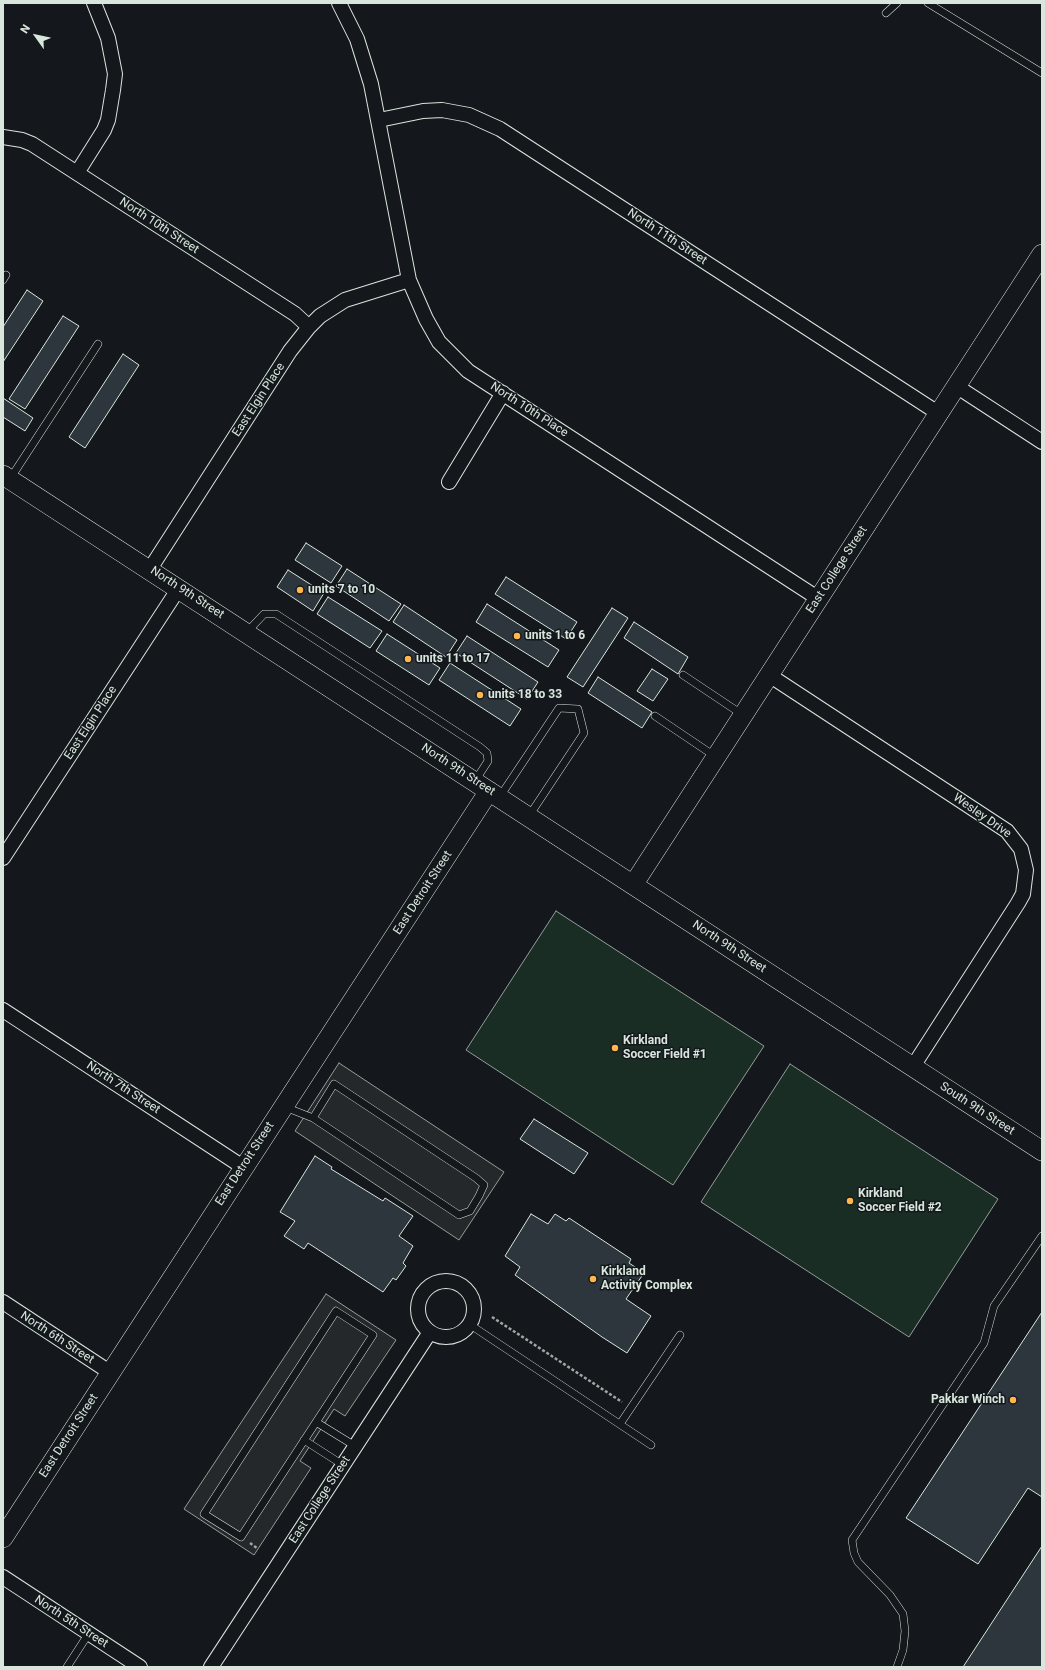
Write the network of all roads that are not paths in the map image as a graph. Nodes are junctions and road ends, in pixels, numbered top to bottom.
1 (94, 3) edge
2 (339, 3) edge
3 (897, 3) edge
4 (928, 3) edge
5 (886, 12) dead end
6 (1042, 73) edge
7 (379, 120) junction
8 (3, 137) edge
9 (77, 173) junction
10 (1042, 254) edge
11 (409, 280) junction
12 (309, 327) junction
13 (98, 344) dead end
14 (956, 386) junction
15 (503, 393) junction
16 (938, 413) junction
17 (1042, 442) edge
18 (6, 477) edge
19 (448, 482) dead end
20 (150, 569) junction
21 (179, 588) junction
22 (819, 599) junction
23 (247, 632) junction
24 (683, 674) dead end
25 (769, 675) junction
26 (743, 715) junction
27 (655, 716) dead end
28 (716, 757) junction
29 (488, 790) junction
30 (528, 816) junction
31 (3, 858) edge
32 (633, 885) junction
33 (3, 1010) edge
34 (912, 1068) junction
35 (283, 1106) junction
36 (313, 1118) junction
37 (1042, 1151) edge
38 (243, 1167) junction
39 (1042, 1236) edge
40 (3, 1302) edge
41 (469, 1324) junction
42 (430, 1332) junction
43 (680, 1335) dead end
44 (111, 1373) junction
45 (316, 1422) junction
46 (620, 1424) junction
47 (304, 1440) junction
48 (651, 1445) dead end
49 (355, 1446) junction
50 (343, 1465) junction
51 (3, 1538) edge
52 (3, 1577) edge
53 (89, 1633) junction
54 (66, 1667) edge
55 (140, 1667) edge
56 (211, 1667) edge
57 (897, 1667) edge

1 - 9 street
2 - 7 street, North 10th Place
3 - 5 lane
4 - 6 lane
7 - 11 street, North 10th Place
7 - 16 street, North 11th Street
8 - 9 street, North 10th Street
9 - 12 street, North 10th Street
10 - 14 street, East College Street
11 - 12 street, East Elgin Place
11 - 15 street, North 10th Place
12 - 20 street, East Elgin Place
13 - 18 lane
14 - 16 street, East College Street
14 - 17 street
15 - 19 street
15 - 22 street, North 10th Place
16 - 22 street, East College Street
18 - 20 street, North 9th Street
20 - 21 street, North 9th Street
21 - 23 street, North 9th Street
21 - 31 street, East Elgin Place
22 - 25 street, East College Street
23 - 29 street, North 9th Street
23 - 29 lane
24 - 26 lane
25 - 26 street, East College Street
25 - 34 street, Wesley Drive
26 - 28 street, East College Street
27 - 28 lane
28 - 32 street, East College Street
29 - 30 street, North 9th Street
29 - 30 lane
29 - 35 street, East Detroit Street
30 - 32 street, North 9th Street
32 - 34 street, North 9th Street
33 - 38 street, North 7th Street
34 - 37 street, South 9th Street
35 - 36 lane
35 - 38 street, East Detroit Street
36 - 36 lane
38 - 44 street, East Detroit Street
39 - 57 lane
40 - 44 street, North 6th Street
41 - 42 street
41 - 42 street
41 - 46 lane
42 - 49 street, East College Street
43 - 46 lane
44 - 51 street, East Detroit Street
45 - 47 lane
45 - 47 lane
45 - 49 lane
46 - 48 lane
47 - 50 lane
49 - 50 street, East College Street
50 - 56 street, East College Street
52 - 53 street, North 5th Street
53 - 54 lane
53 - 55 street, North 5th Street

